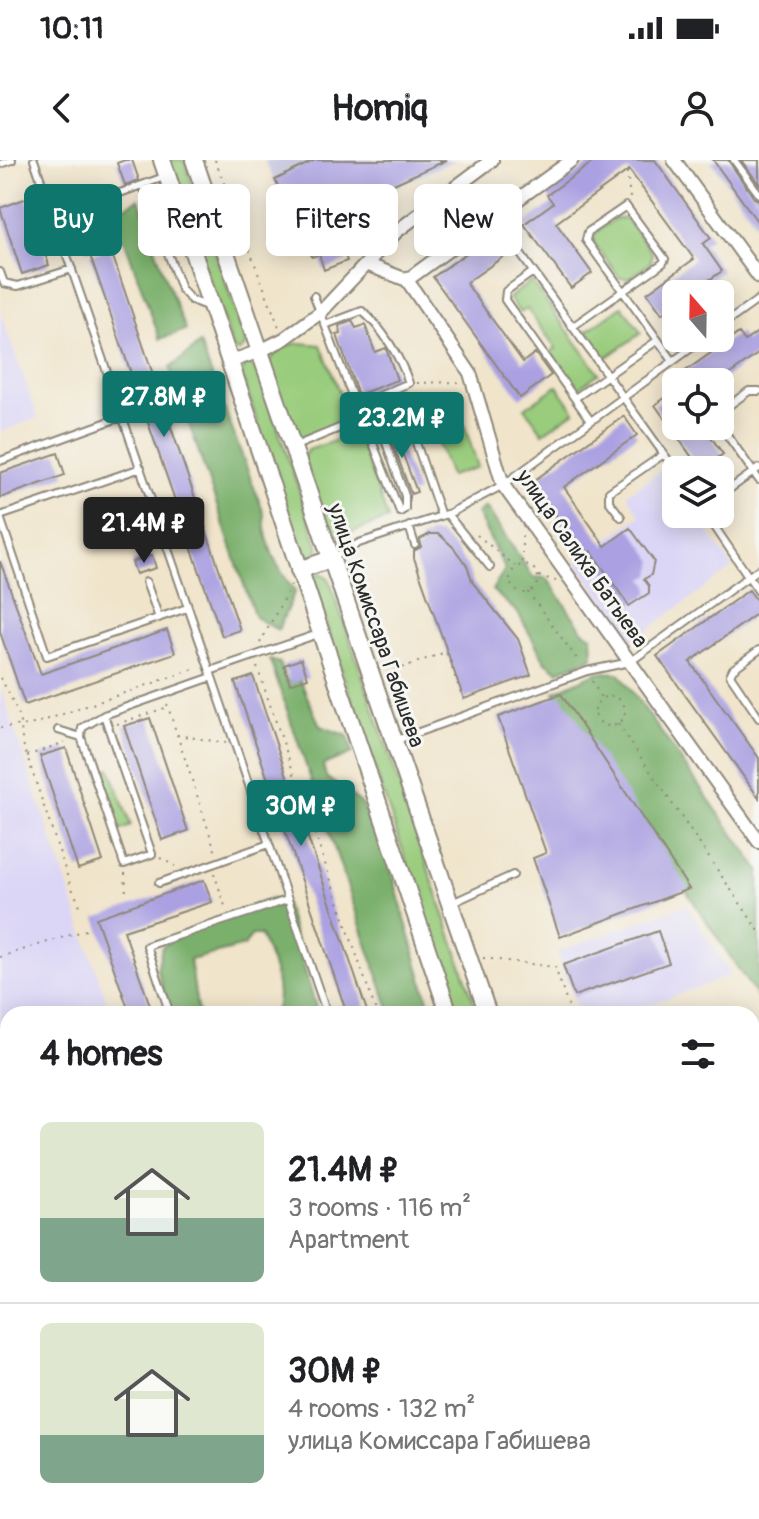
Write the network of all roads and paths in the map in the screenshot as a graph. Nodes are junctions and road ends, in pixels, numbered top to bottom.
1 (12, 160) edge
2 (34, 160) edge
3 (194, 160) edge
4 (215, 160) edge
5 (492, 160) edge
6 (572, 160) edge
7 (674, 160) edge
8 (734, 160) edge
9 (0, 164) edge
10 (165, 168) edge
11 (627, 172) dead end
12 (42, 184) edge
13 (144, 184) edge
14 (759, 194) edge
15 (522, 197) edge
16 (626, 206) junction
17 (68, 256) edge
18 (169, 256) edge
19 (440, 256) edge
20 (522, 256) edge
21 (366, 264) junction
22 (72, 269) junction
23 (0, 272) edge
24 (533, 272) junction
25 (759, 277) edge
26 (407, 280) junction
27 (623, 291) junction
28 (314, 296) dead end
29 (759, 299) edge
30 (211, 308) junction
31 (734, 317) edge
32 (323, 318) junction
33 (572, 327) junction
34 (284, 339) junction
35 (658, 340) junction
36 (260, 351) junction
37 (686, 352) edge
38 (673, 361) junction
39 (229, 362) junction
40 (607, 376) junction
41 (471, 377) junction
42 (409, 383) junction
43 (759, 391) edge
44 (623, 396) junction
45 (575, 398) junction
46 (734, 402) edge
47 (124, 416) junction
48 (363, 418) junction
49 (590, 420) junction
50 (411, 428) junction
51 (732, 440) edge
52 (293, 447) junction
53 (664, 454) joint
54 (0, 461) edge
55 (141, 468) junction
56 (756, 470) edge
57 (759, 480) edge
58 (503, 485) junction
59 (734, 486) edge
60 (444, 515) junction
61 (0, 516) edge
62 (621, 517) dead end
63 (527, 518) junction
64 (409, 526) junction
65 (716, 528) edge
66 (472, 531) dead end
67 (415, 545) dead end
68 (331, 559) junction
69 (522, 564) junction
70 (490, 567) dead end
71 (516, 567) junction
72 (759, 569) edge
73 (299, 570) junction
74 (749, 576) junction
75 (146, 582) dead end
76 (528, 592) junction
77 (759, 592) edge
78 (187, 608) junction
79 (159, 618) junction
80 (321, 633) junction
81 (759, 650) edge
82 (253, 656) junction
83 (630, 662) junction
84 (210, 671) junction
85 (587, 671) junction
86 (379, 677) dead end
87 (0, 678) edge
88 (164, 694) junction
89 (601, 698) junction
90 (168, 707) junction
91 (466, 709) dead end
92 (104, 715) junction
93 (759, 718) edge
94 (618, 724) junction
95 (22, 726) junction
96 (108, 726) junction
97 (0, 728) edge
98 (58, 730) dead end
99 (177, 735) junction
100 (81, 737) junction
101 (394, 741) junction
102 (235, 745) junction
103 (27, 756) junction
104 (759, 842) edge
105 (269, 844) junction
106 (152, 854) junction
107 (215, 863) junction
108 (124, 864) junction
109 (188, 873) junction
110 (513, 875) dead end
111 (159, 883) dead end
112 (126, 895) dead end
113 (287, 900) junction
114 (450, 904) junction
115 (82, 910) dead end
116 (230, 919) junction
117 (89, 929) dead end
118 (759, 931) edge
119 (0, 957) edge
120 (167, 1006) edge
121 (324, 1006) edge
122 (374, 1006) edge
123 (446, 1006) edge
124 (485, 1006) edge

1 - 9 lane
2 - 12 lane
3 - 36 street, улица Комиссара Габишева
4 - 34 path
5 - 21 street
6 - 15 street
7 - 25 street
8 - 14 lane
10 - 13 lane
10 - 30 street
11 - 16 path
16 - 27 lane
16 - 27 lane
17 - 22 lane
18 - 30 lane
19 - 26 street
20 - 24 lane
21 - 26 street
21 - 32 street
22 - 23 lane
22 - 47 lane
24 - 33 lane
24 - 45 lane
26 - 41 street, улица Салиха Батыева
27 - 33 lane
27 - 35 lane
28 - 32 lane
29 - 31 lane
30 - 39 street
32 - 34 street
32 - 42 lane
32 - 42 lane
33 - 40 lane
34 - 36 street
35 - 38 lane
35 - 40 lane
36 - 39 street
36 - 52 street, улица Комиссара Габишева
37 - 38 lane
38 - 44 lane
39 - 73 street
40 - 44 lane
40 - 45 lane
41 - 42 path
41 - 58 street, улица Салиха Батыева
43 - 46 lane
44 - 49 lane
44 - 53 lane
45 - 49 lane
47 - 54 lane
47 - 55 lane
48 - 50 lane
48 - 50 lane
48 - 52 lane
49 - 58 lane
50 - 60 lane
51 - 56 lane
52 - 68 street, улица Комиссара Габишева
53 - 62 lane
55 - 61 lane
55 - 78 lane
56 - 57 lane
56 - 59 lane
58 - 60 lane
58 - 63 street, улица Салиха Батыева
60 - 64 lane
60 - 70 lane
61 - 79 lane
63 - 69 path
63 - 83 street, улица Салиха Батыева
64 - 67 lane
64 - 68 lane
65 - 74 lane
66 - 71 path
68 - 73 street
68 - 101 street, улица Комиссара Габишева
69 - 71 path
69 - 76 path
71 - 76 path
72 - 74 lane
73 - 80 street
73 - 82 path
74 - 77 lane
74 - 83 lane
75 - 79 lane
76 - 85 path
78 - 79 lane
78 - 84 lane
80 - 82 lane
80 - 123 street
81 - 93 lane
82 - 84 lane
82 - 122 path
83 - 85 lane
83 - 104 street, улица Салиха Батыева
84 - 88 lane
84 - 95 path
84 - 102 lane
85 - 89 path
85 - 101 lane
86 - 91 path
87 - 95 path
88 - 90 path
88 - 92 lane
89 - 94 path
89 - 94 path
90 - 96 path
90 - 99 path
92 - 96 lane
92 - 100 lane
94 - 118 path
95 - 97 path
95 - 103 path
96 - 106 lane
98 - 100 lane
99 - 102 path
99 - 107 path
100 - 103 path
100 - 108 lane
101 - 114 street, улица Комиссара Габишева
102 - 105 lane
103 - 115 path
105 - 107 lane
105 - 113 lane
106 - 108 lane
106 - 109 path
107 - 109 lane
107 - 116 path
108 - 112 path
109 - 111 lane
110 - 114 lane
113 - 116 lane
113 - 121 lane
114 - 124 street, улица Комиссара Габишева
116 - 120 lane
117 - 119 path

